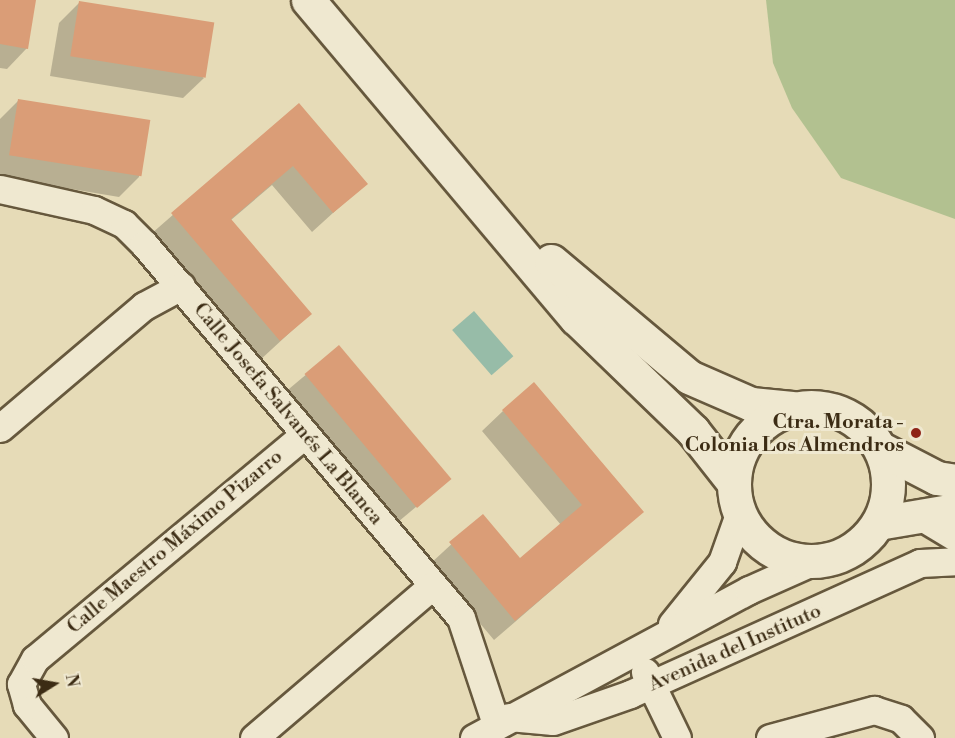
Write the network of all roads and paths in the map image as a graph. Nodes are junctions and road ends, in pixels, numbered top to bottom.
1 (308, 0) edge
2 (447, 162) junction
3 (0, 189) edge
4 (181, 286) junction
5 (792, 408) junction
6 (0, 428) edge
7 (304, 435) junction
8 (881, 449) junction
9 (955, 481) edge
10 (733, 482) junction
11 (955, 510) edge
12 (739, 514) junction
13 (920, 516) junction
14 (878, 523) junction
15 (955, 537) edge
16 (955, 561) edge
17 (812, 562) junction
18 (432, 586) junction
19 (636, 654) junction
20 (652, 687) junction
21 (493, 726) edge
22 (54, 738) edge
23 (254, 738) edge
24 (677, 738) edge
25 (770, 738) edge
26 (920, 738) edge

1 - 2 main road
2 - 5 main road
2 - 10 main road
3 - 4 street, Calle Josefa Salvanés La Blanca
4 - 6 street
4 - 7 street, Calle Josefa Salvanés La Blanca
5 - 8 main road
5 - 10 main road
7 - 18 street, Calle Josefa Salvanés La Blanca
7 - 22 street, Calle Maestro Máximo Pizarro
8 - 9 main road
8 - 14 main road
10 - 12 main road
11 - 13 main road
12 - 17 main road
12 - 19 street, Avenida del Instituto
13 - 14 main road
13 - 15 street
14 - 17 main road
16 - 20 street, Avenida del Instituto
17 - 19 street, Avenida del Instituto
18 - 21 street, Calle Josefa Salvanés La Blanca
18 - 23 street
19 - 20 street
19 - 21 street, Avenida del Instituto
20 - 21 street, Avenida del Instituto
20 - 24 street
25 - 26 street

